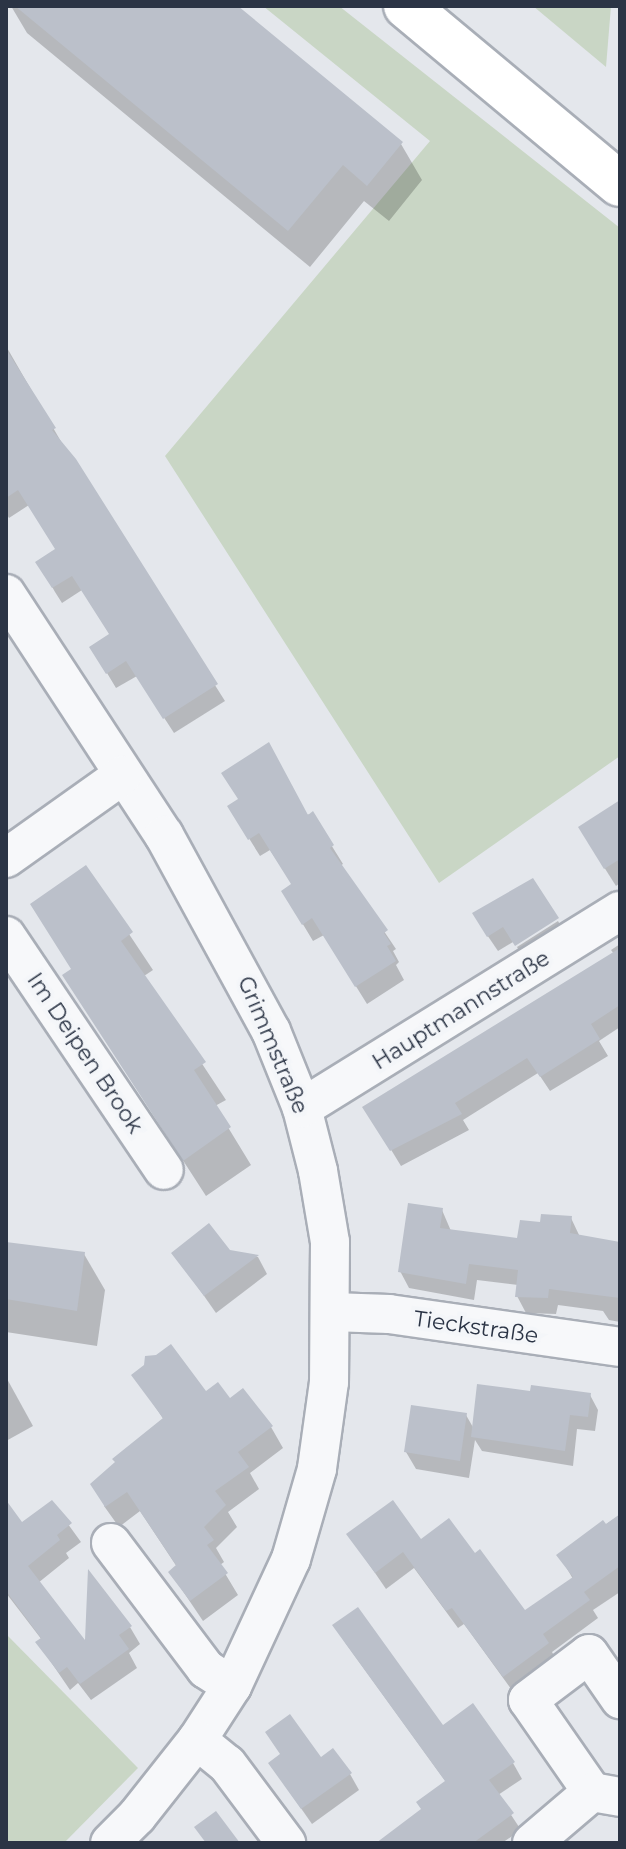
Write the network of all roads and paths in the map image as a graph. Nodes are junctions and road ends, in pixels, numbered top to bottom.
1 (406, 6) edge
2 (620, 184) edge
3 (7, 596) edge
4 (123, 775) junction
5 (6, 858) edge
6 (620, 911) edge
7 (6, 936) edge
8 (302, 1108) junction
9 (164, 1170) dead end
10 (332, 1312) junction
11 (620, 1347) edge
12 (111, 1543) dead end
13 (232, 1686) junction
14 (620, 1699) edge
15 (197, 1740) junction
16 (612, 1792) edge
17 (110, 1843) edge
18 (286, 1843) edge
19 (532, 1843) edge

1 - 2 main road
3 - 4 street, Grimmstraße
4 - 5 street
4 - 8 street, Grimmstraße
6 - 8 street, Hauptmannstraße
7 - 9 street, Im Deipen Brook
8 - 10 street, Grimmstraße
10 - 11 street, Tieckstraße
10 - 13 street, Grimmstraße
12 - 13 street
13 - 15 street, Grimmstraße
14 - 16 street
15 - 17 street, Grimmstraße
15 - 18 street
16 - 19 street

